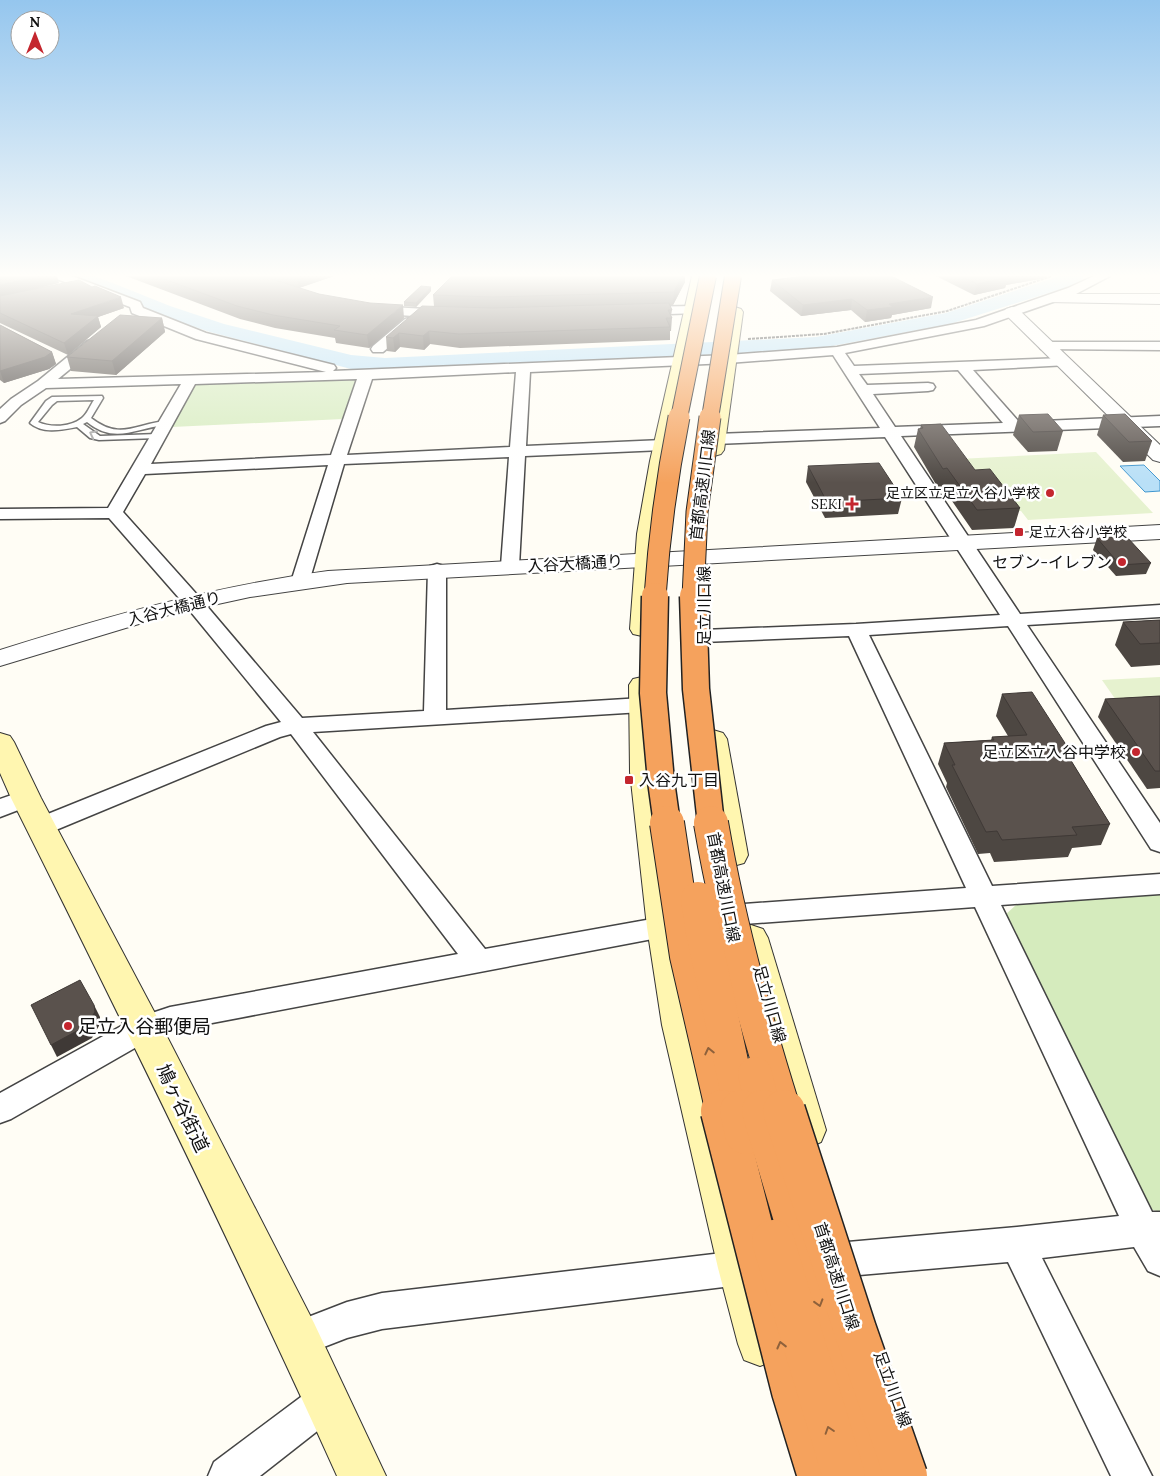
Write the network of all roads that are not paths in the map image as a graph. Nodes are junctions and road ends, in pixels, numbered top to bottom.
1 (90, 345) edge
2 (237, 345) edge
3 (383, 345) edge
4 (685, 345) edge
5 (693, 345) edge
6 (722, 345) edge
7 (730, 345) edge
8 (868, 345) edge
9 (1046, 346) joint
10 (1160, 346) edge
11 (378, 349) dead end
12 (837, 351) junction
13 (54, 356) dead end
14 (728, 359) junction
15 (70, 361) junction
16 (681, 361) junction
17 (1063, 362) junction
18 (962, 366) junction
19 (523, 367) junction
20 (849, 370) junction
21 (360, 375) junction
22 (190, 379) junction
23 (98, 382) junction
24 (43, 384) junction
25 (928, 387) dead end
26 (862, 390) junction
27 (86, 398) junction
28 (679, 412) junction
29 (0, 418) edge
30 (87, 418) junction
31 (1125, 421) junction
32 (1160, 421) edge
33 (78, 424) junction
34 (1014, 426) junction
35 (162, 430) junction
36 (888, 431) junction
37 (715, 439) junction
38 (663, 445) junction
39 (518, 452) junction
40 (1160, 456) edge
41 (338, 458) junction
42 (140, 469) junction
43 (114, 513) junction
44 (0, 514) edge
45 (1160, 532) edge
46 (962, 542) junction
47 (704, 556) junction
48 (645, 560) junction
49 (510, 566) junction
50 (437, 570) junction
51 (300, 582) junction
52 (193, 602) junction
53 (1160, 611) edge
54 (1014, 619) junction
55 (856, 630) junction
56 (703, 636) junction
57 (0, 658) edge
58 (642, 705) junction
59 (435, 717) junction
60 (296, 726) junction
61 (0, 742) edge
62 (23, 811) edge
63 (1160, 843) edge
64 (1160, 884) edge
65 (983, 897) junction
66 (663, 927) junction
67 (740, 932) junction
68 (478, 960) junction
69 (144, 1028) junction
70 (0, 1109) edge
71 (1151, 1229) edge
72 (1017, 1244) junction
73 (846, 1259) junction
74 (1160, 1260) edge
75 (739, 1268) junction
76 (298, 1339) junction
77 (326, 1401) junction
78 (228, 1476) edge
79 (362, 1476) edge
80 (797, 1476) edge
81 (819, 1476) edge
82 (844, 1476) edge
83 (875, 1476) edge
84 (906, 1476) edge
85 (924, 1476) edge
86 (1132, 1476) edge

1 - 15 street
2 - 21 street
3 - 11 street
4 - 16 main road
5 - 28 highway, 首都高速川口線, bridge
6 - 67 highway, 首都高速川口線, bridge
7 - 14 main road, 足立川口線
8 - 12 street
9 - 10 street
9 - 17 street
12 - 14 street
12 - 20 street
13 - 15 street
14 - 16 street
14 - 37 main road, 足立川口線
15 - 24 street
16 - 19 street
16 - 38 main road
17 - 18 street
17 - 31 street
18 - 20 street
18 - 34 street
19 - 21 street
19 - 39 street
20 - 26 street
21 - 22 street
21 - 41 street
22 - 23 street
22 - 35 street
23 - 24 street
23 - 27 lane
24 - 29 street
25 - 26 street
26 - 36 street
27 - 30 lane
27 - 33 lane
81 -> 28 highway, 首都高速川口線, bridge
82 -> 28 highway, bridge
30 - 33 lane
30 - 35 lane
31 - 32 street
31 - 34 street
31 - 40 street
35 -> 33 lane
34 - 36 street
35 - 42 street
36 - 37 street
36 - 46 street
37 - 47 main road, 足立川口線
38 - 39 street
38 - 48 main road
39 - 41 street
39 - 49 street
41 - 42 street
41 - 51 street
42 - 43 street
43 - 44 street
43 - 52 street
45 - 46 street, 入谷大橋通り
46 - 47 street, 入谷大橋通り
46 - 54 street
47 - 48 street, 入谷大橋通り
47 - 56 main road, 足立川口線
48 - 49 street, 入谷大橋通り
48 - 58 main road
49 - 50 street, 入谷大橋通り
50 - 51 street, 入谷大橋通り
50 - 59 street
51 - 52 street, 入谷大橋通り
52 - 57 street, 入谷大橋通り
52 - 60 street
53 - 54 street
54 - 55 street
54 - 63 street
55 - 56 street
55 - 65 street
56 - 67 main road, 足立川口線
58 - 59 street
58 - 66 main road
59 - 60 street
60 - 62 street
60 - 68 street
61 - 62 main road, 鳩ヶ谷街道
62 - 69 main road, 鳩ヶ谷街道
64 - 65 street
65 - 67 street
65 - 71 street
66 - 68 street
66 - 75 main road
67 - 73 main road, 足立川口線
67 -> 83 highway, bridge
67 - 84 highway, 首都高速川口線, bridge
68 - 69 street
69 - 70 street
69 - 76 main road, 鳩ヶ谷街道
71 - 72 street
71 - 74 street
72 - 73 street
72 - 86 street
73 - 75 street
73 - 85 main road, 足立川口線
75 - 76 street
75 - 80 main road
76 - 77 main road, 鳩ヶ谷街道
77 - 78 street
77 - 79 main road, 鳩ヶ谷街道

